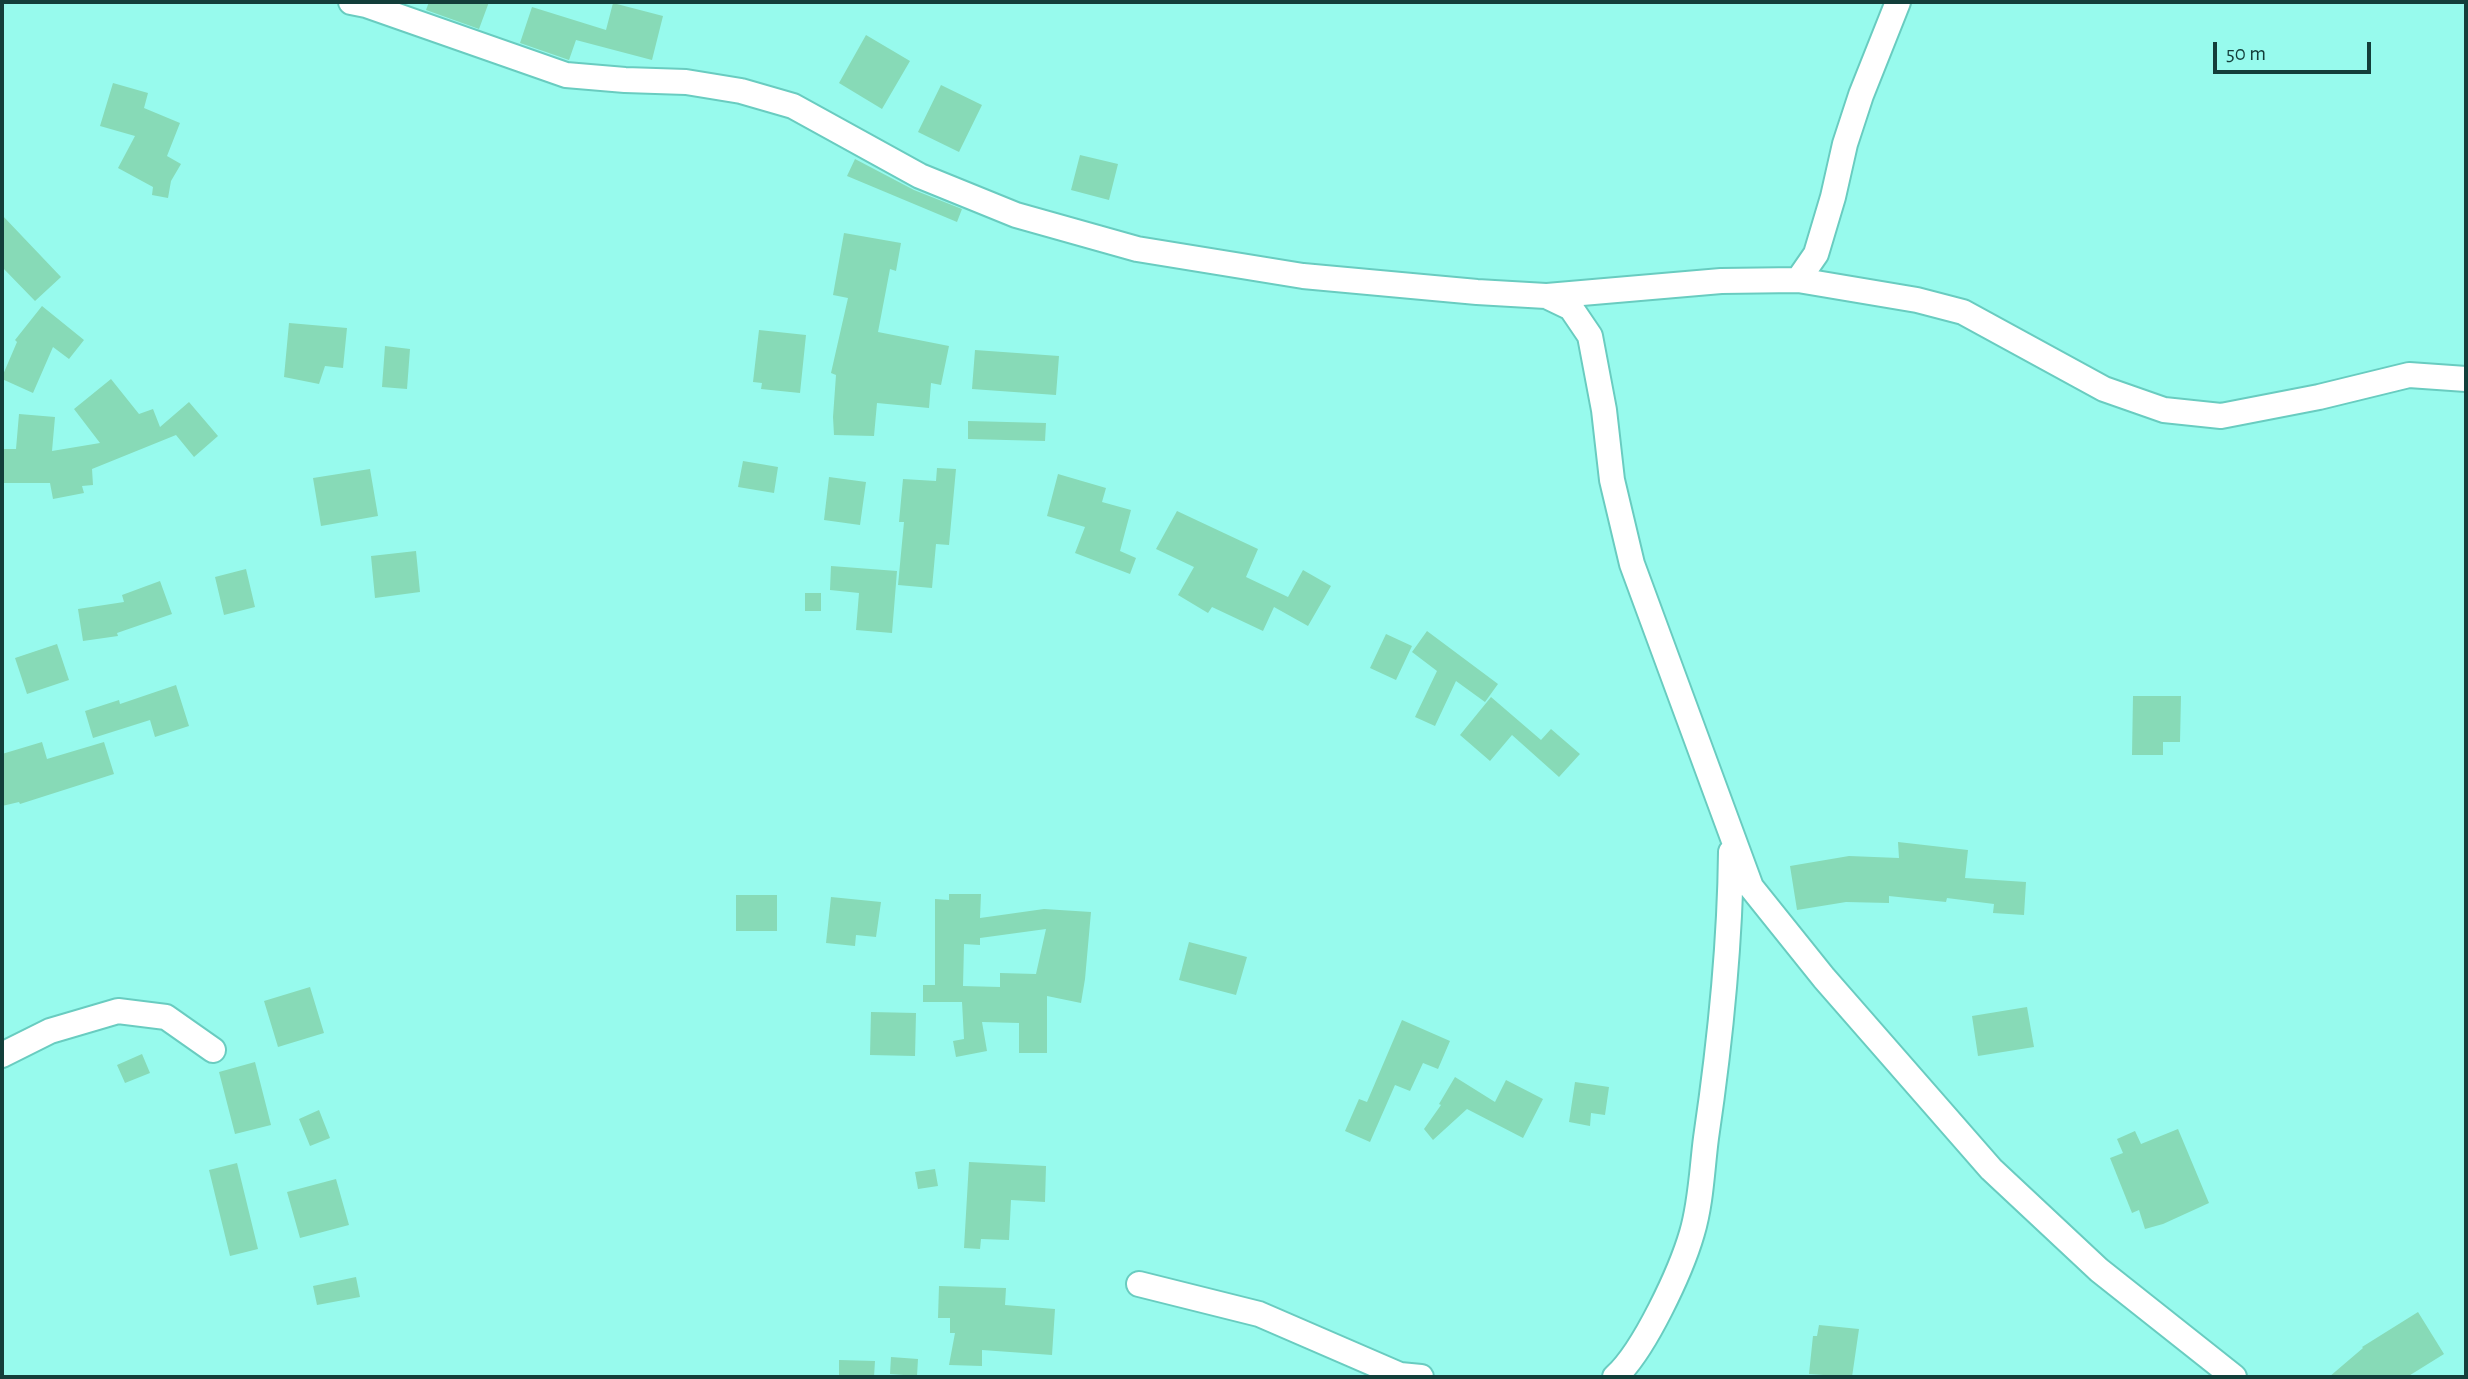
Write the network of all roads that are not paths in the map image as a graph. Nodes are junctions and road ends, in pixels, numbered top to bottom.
1 (351, 2) edge
2 (1898, 2) edge
3 (1798, 280) junction
4 (1546, 296) junction
5 (2466, 379) edge
6 (1731, 838) junction
7 (213, 1050) dead end
8 (2, 1055) edge
9 (1139, 1284) dead end
10 (1421, 1377) edge
11 (1615, 1377) edge
12 (2234, 1377) edge

1 - 4 street
2 - 3 street
3 - 4 street
3 - 5 street
4 - 6 street
6 - 11 street
6 - 12 street
7 - 8 street
9 - 10 street

